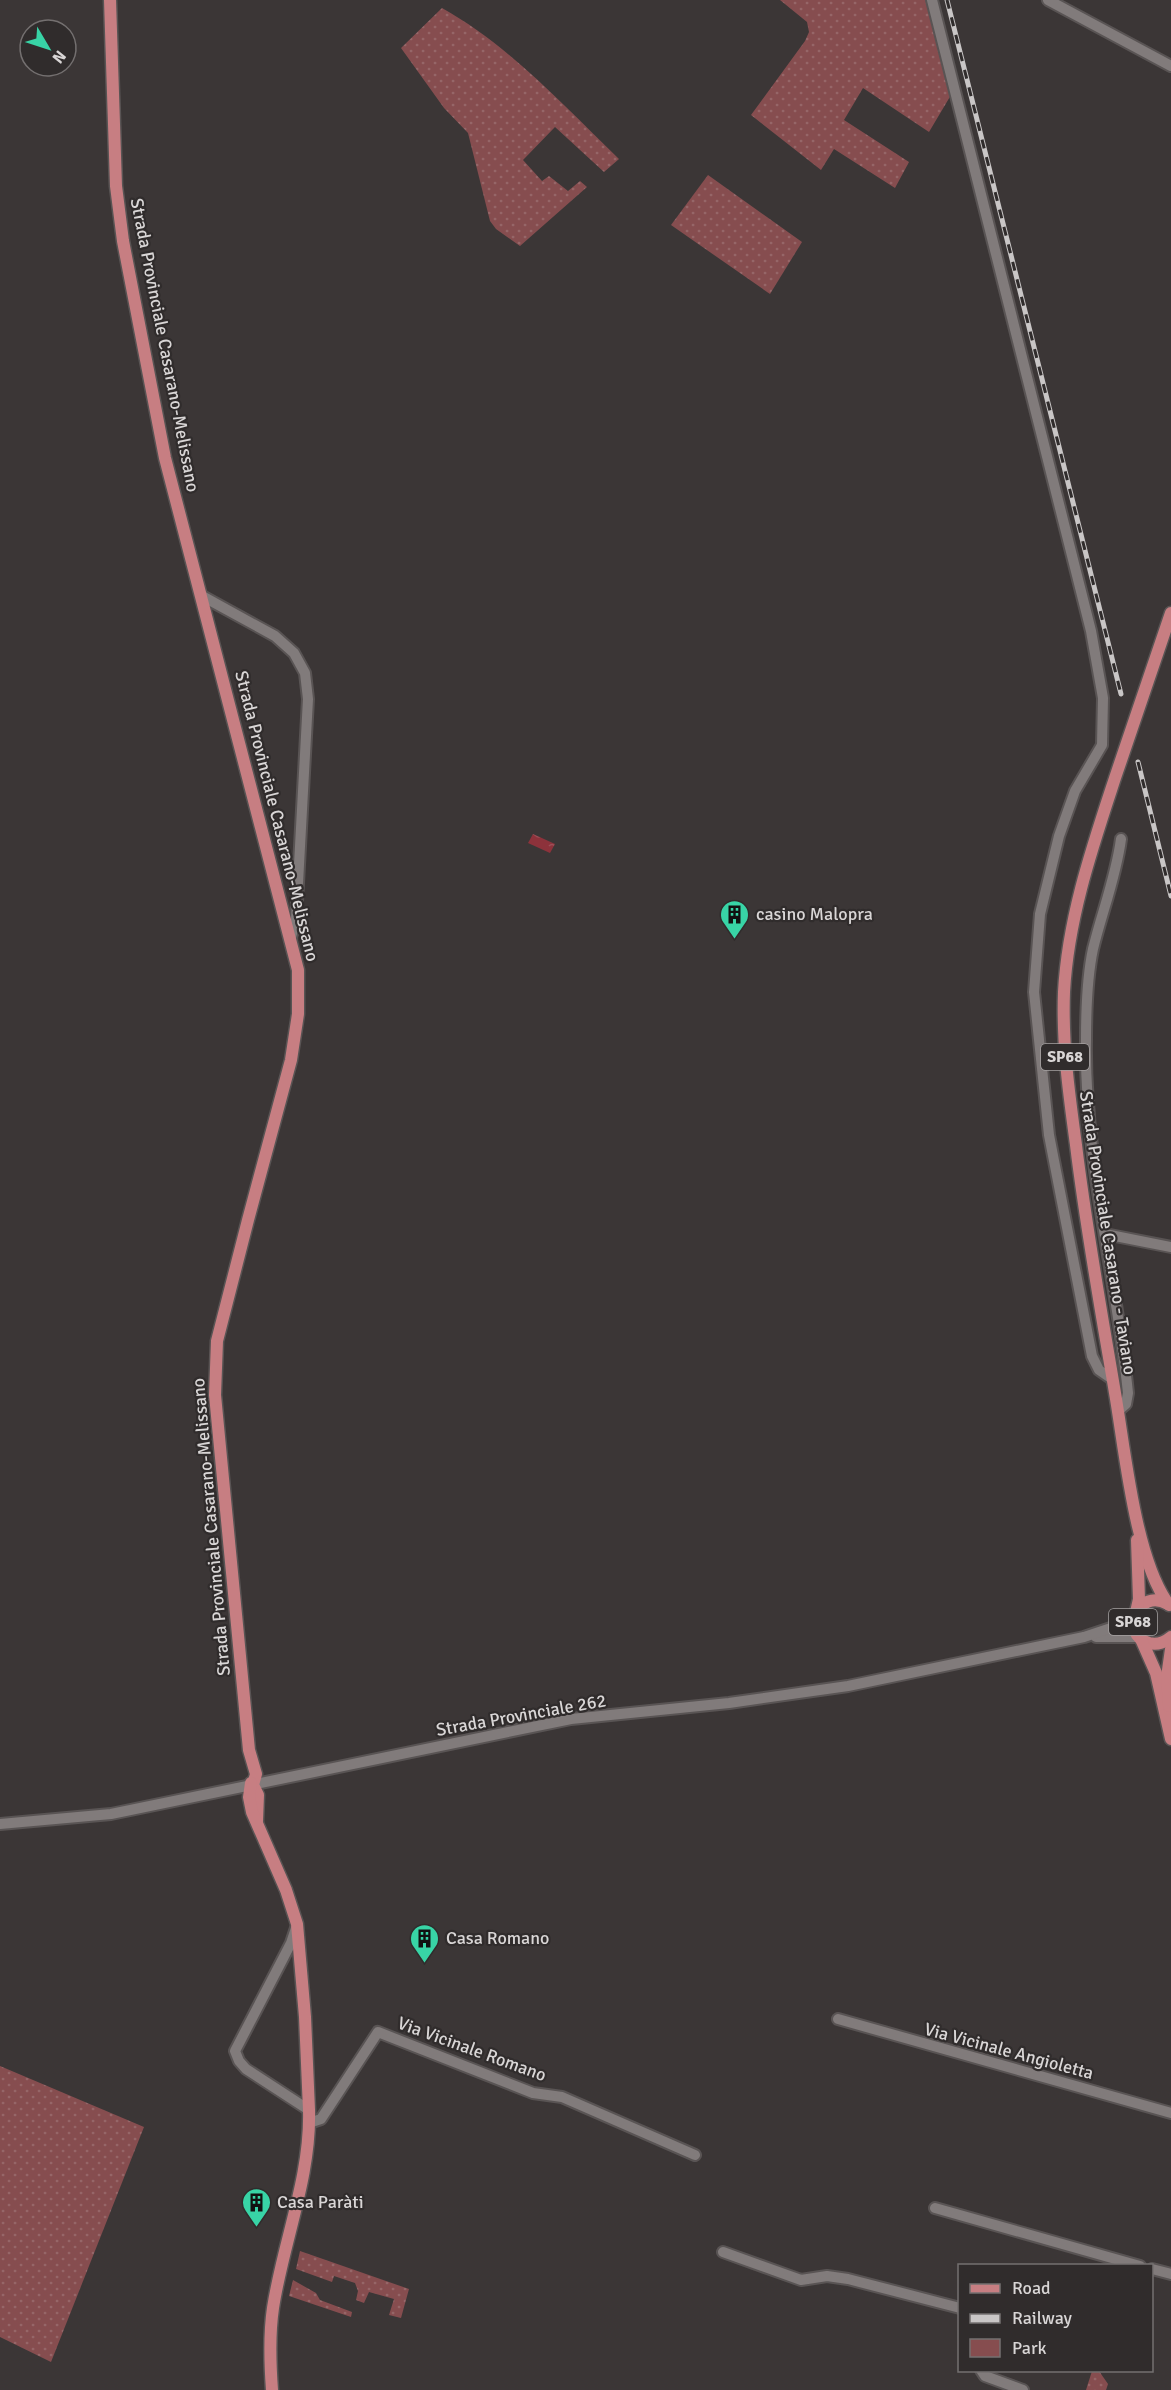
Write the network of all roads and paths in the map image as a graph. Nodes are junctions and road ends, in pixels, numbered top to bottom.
1 (110, 0) edge
2 (932, 0) edge
3 (1048, 0) edge
4 (1171, 66) edge
5 (202, 596) junction
6 (1171, 613) edge
7 (1121, 839) dead end
8 (290, 940) junction
9 (1105, 1234) junction
10 (1171, 1247) edge
11 (1112, 1379) junction
12 (1118, 1411) junction
13 (1135, 1512) junction
14 (1170, 1606) edge
15 (1135, 1614) junction
16 (1171, 1636) edge
17 (1084, 1637) junction
18 (1140, 1638) junction
19 (1171, 1649) edge
20 (1171, 1729) edge
21 (1171, 1739) edge
22 (253, 1785) junction
23 (0, 1824) edge
24 (297, 1924) junction
25 (838, 2019) dead end
26 (309, 2109) junction
27 (1171, 2113) edge
28 (309, 2123) junction
29 (695, 2155) dead end
30 (935, 2208) dead end
31 (723, 2252) dead end
32 (1136, 2264) edge
33 (1153, 2269) edge
34 (1171, 2274) edge
35 (958, 2307) edge
36 (982, 2372) edge
37 (272, 2390) edge
38 (1023, 2390) edge

1 - 5 main road, Strada Provinciale Casarano-Melissano
2 - 11 street
3 - 4 street
5 - 8 main road, Strada Provinciale Casarano-Melissano
5 - 8 street
6 - 11 main road, Strada Provinciale Casarano - Taviano / SP68
7 - 9 street
8 - 22 main road, Strada Provinciale Casarano-Melissano
9 - 10 street
9 - 12 street
11 - 12 main road, Strada Provinciale Casarano - Taviano / SP68
12 - 13 main road, Strada Provinciale Casarano - Taviano / SP68
13 - 14 main road, Strada Provinciale Casarano - Taviano / SP68
13 - 15 main road, Strada Provinciale Casarano - Taviano / SP68
14 - 15 main road, Strada Provinciale Casarano - Taviano / SP68
15 - 17 street
15 - 18 main road, Strada Provinciale Casarano - Taviano / SP68
16 - 18 main road, SP68
17 - 18 street
17 - 22 street, Strada Provinciale 262
18 - 21 main road, Strada Provinciale Casarano - Taviano / SP68
19 - 20 main road, SP68
22 - 23 street, Strada Provinciale 262
22 - 24 main road, Strada Provinciale Casarano-Melissano
24 - 26 main road, Strada Provinciale Casarano-Melissano
24 - 26 street
25 - 27 street, Via Vicinale Angioletta
26 - 28 main road, Strada Provinciale Casarano-Melissano
28 - 29 street, Via Vicinale Romano
28 - 37 main road, Strada Provinciale Casarano-Melissano
30 - 32 street
31 - 35 street
33 - 34 street
36 - 38 street

